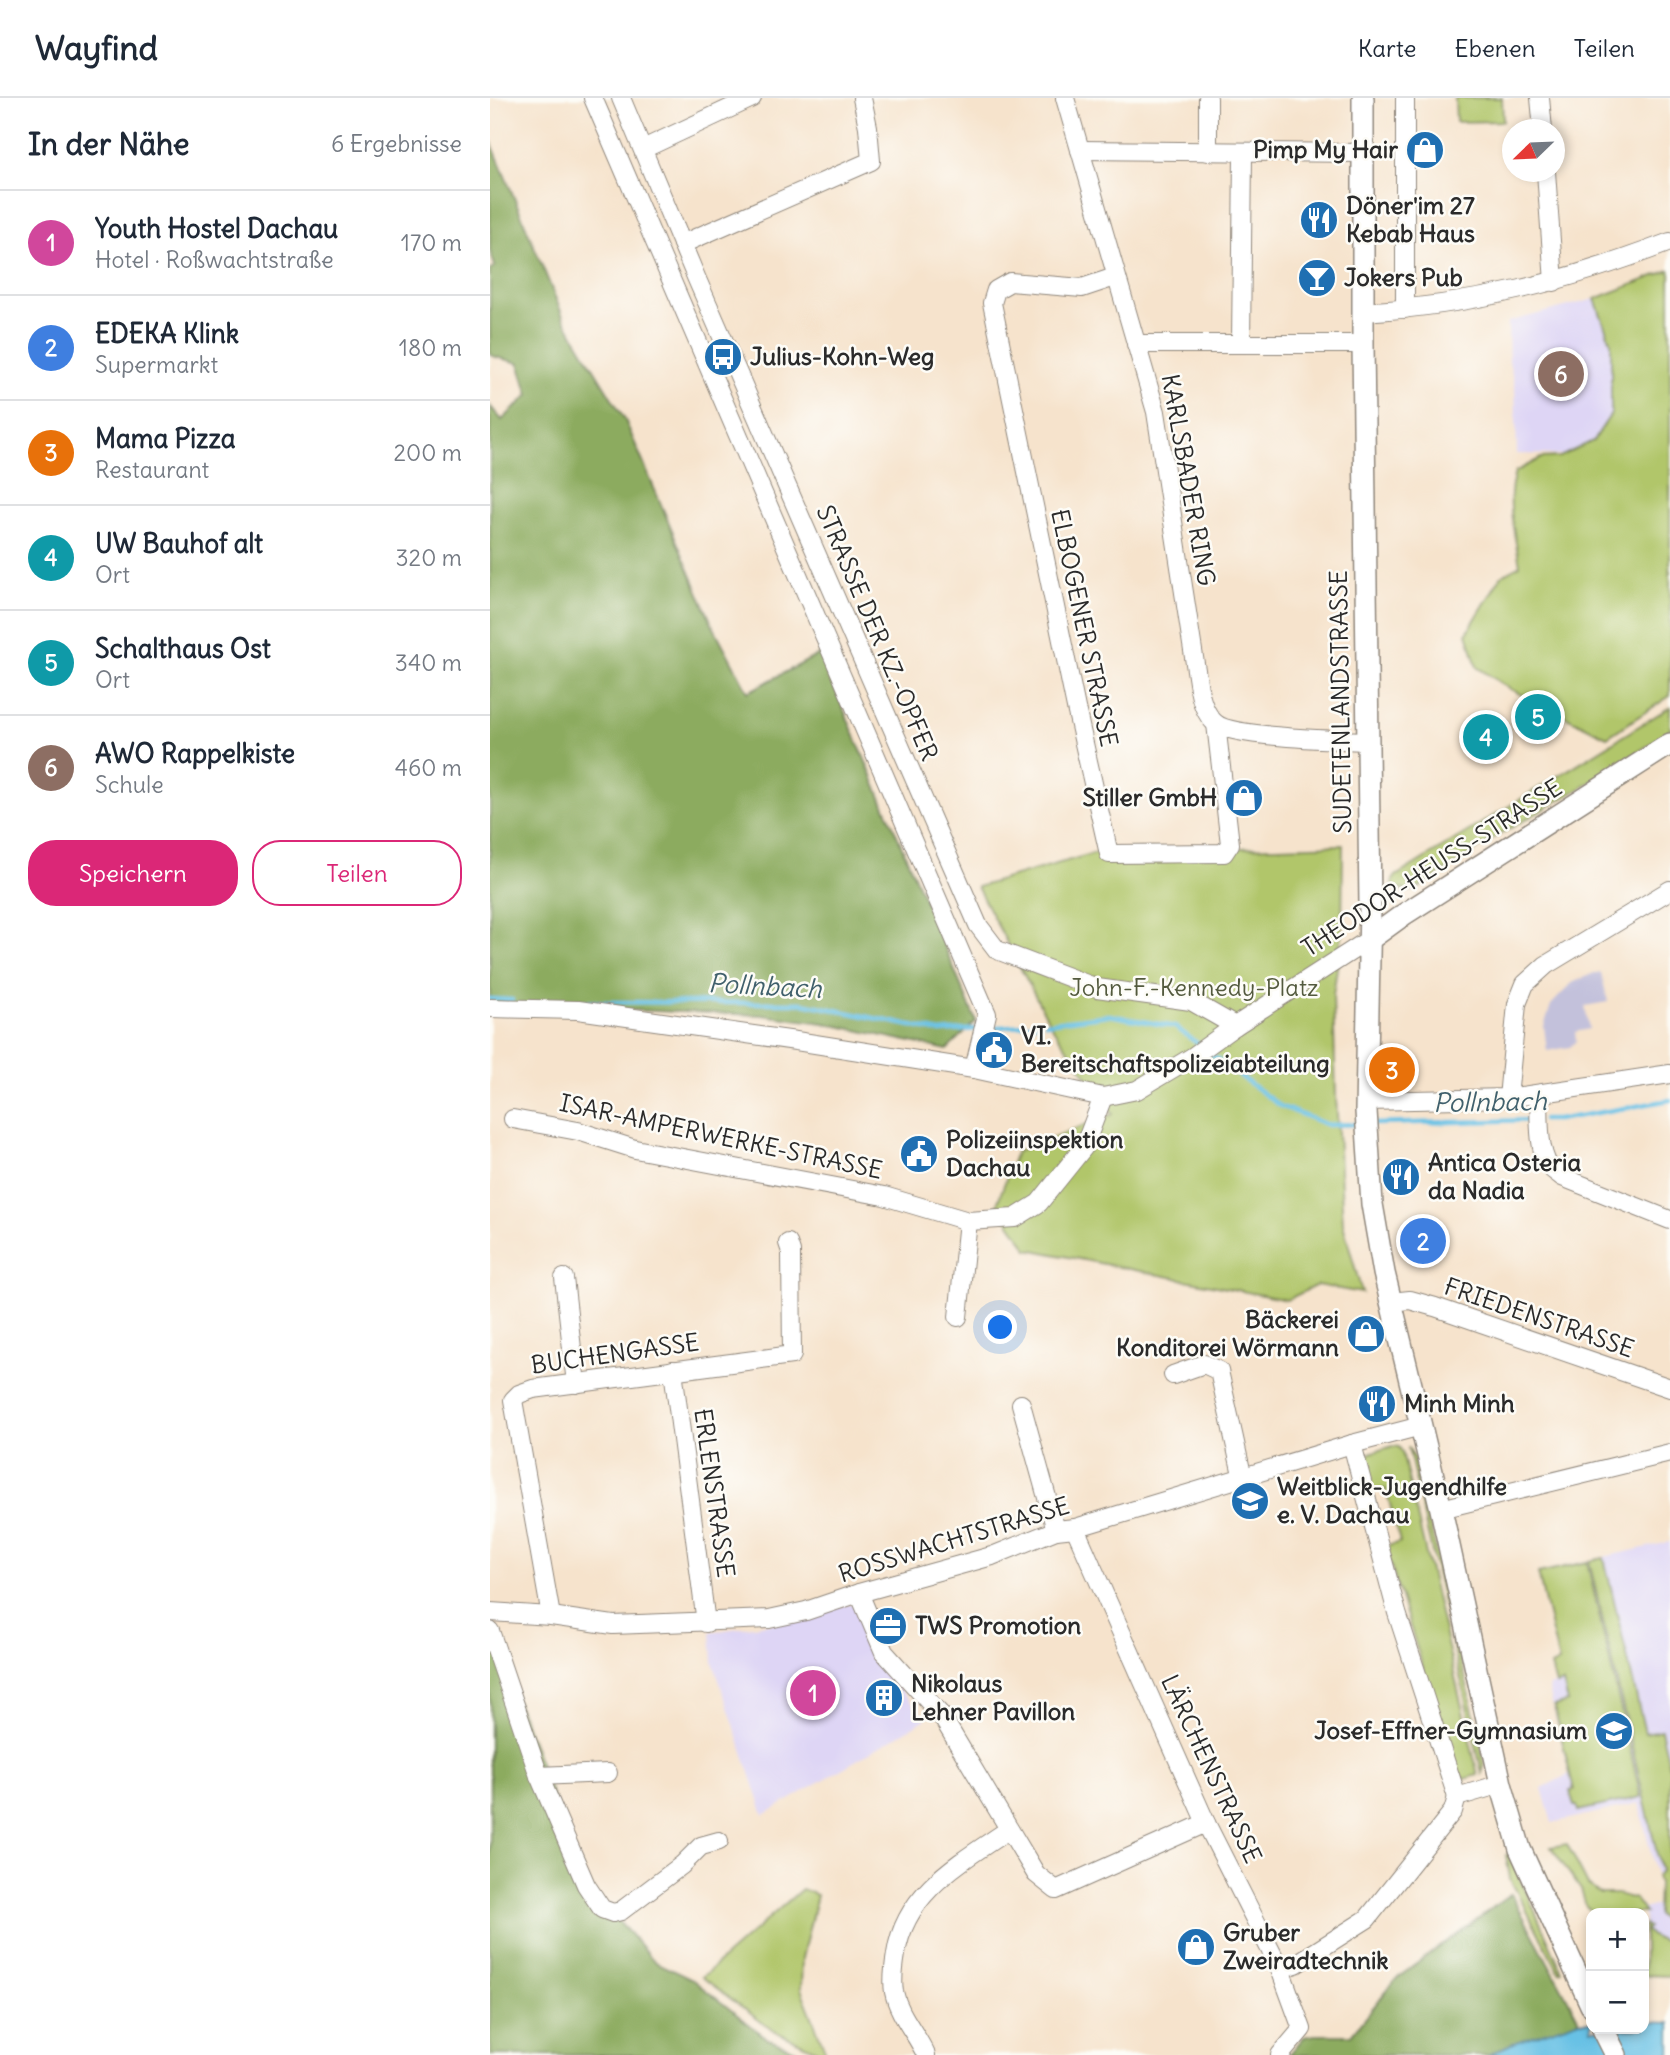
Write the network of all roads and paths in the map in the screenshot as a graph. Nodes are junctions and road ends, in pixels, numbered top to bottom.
1 (593, 98) edge
2 (621, 98) edge
3 (752, 98) edge
4 (862, 98) edge
5 (1065, 98) edge
6 (1208, 98) edge
7 (1363, 98) edge
8 (1405, 98) edge
9 (1540, 98) edge
10 (1542, 119) edge
11 (643, 149) junction
12 (1080, 150) junction
13 (1208, 152) junction
14 (1243, 153) junction
15 (1363, 153) junction
16 (1547, 182) edge
17 (1670, 242) edge
18 (682, 244) junction
19 (1115, 277) junction
20 (1554, 282) junction
21 (1405, 309) junction
22 (1363, 312) junction
23 (1136, 344) junction
24 (1241, 344) junction
25 (1363, 344) junction
26 (1216, 724) junction
27 (1366, 741) junction
28 (1670, 744) edge
29 (1670, 890) edge
30 (1370, 939) junction
31 (490, 1008) edge
32 (1235, 1026) junction
33 (974, 1069) junction
34 (1670, 1074) edge
35 (1103, 1097) junction
36 (1508, 1098) junction
37 (1366, 1106) junction
38 (1540, 1112) junction
39 (513, 1119) dead end
40 (1670, 1220) edge
41 (968, 1221) junction
42 (788, 1243) dead end
43 (564, 1278) dead end
44 (1391, 1302) junction
45 (958, 1317) dead end
46 (673, 1370) junction
47 (1173, 1375) dead end
48 (576, 1384) junction
49 (1670, 1388) edge
50 (1021, 1404) dead end
51 (1421, 1426) junction
52 (1352, 1444) junction
53 (1670, 1453) edge
54 (1243, 1479) junction
55 (1441, 1509) junction
56 (1075, 1528) junction
57 (1056, 1530) junction
58 (859, 1593) junction
59 (490, 1612) edge
60 (551, 1616) junction
61 (706, 1623) junction
62 (490, 1631) edge
63 (608, 1773) dead end
64 (539, 1776) junction
65 (1501, 1783) junction
66 (1457, 1797) junction
67 (1206, 1823) junction
68 (1008, 1830) junction
69 (719, 1841) dead end
70 (1280, 1969) junction
71 (1586, 1993) edge
72 (1606, 2034) edge
73 (926, 2055) edge
74 (1280, 2055) edge
75 (1616, 2055) edge

1 - 33 street
2 - 11 street, STRASSE DER KZ.-OPFER
3 - 11 street
4 - 18 street
5 - 12 street, KARLSBADER RING
6 - 13 street
7 - 15 street, SUDETENLANDSTRASSE
8 - 21 street
9 - 10 street
11 - 18 street, STRASSE DER KZ.-OPFER
12 - 13 street
12 - 19 street, KARLSBADER RING
13 - 14 street
14 - 15 street
14 - 24 street
15 - 22 street, SUDETENLANDSTRASSE
16 - 20 street
17 - 20 street
18 - 32 street, STRASSE DER KZ.-OPFER
19 - 23 street, KARLSBADER RING
19 - 26 street, ELBOGENER STRASSE
20 - 21 street
21 - 22 street
22 - 25 street, SUDETENLANDSTRASSE
23 - 24 street
23 - 26 street, KARLSBADER RING
24 - 25 street
25 - 27 street, SUDETENLANDSTRASSE
26 - 27 street
27 - 30 street, SUDETENLANDSTRASSE
28 - 30 street, THEODOR-HEUSS-STRASSE
29 - 36 street
30 - 32 street, THEODOR-HEUSS-STRASSE
30 - 37 street, SUDETENLANDSTRASSE
31 - 33 street, THEODOR-HEUSS-STRASSE
32 - 35 street, THEODOR-HEUSS-STRASSE
33 - 35 street, THEODOR-HEUSS-STRASSE
34 - 38 street
35 - 41 street, ISAR-AMPERWERKE-STRASSE
36 - 37 street
36 - 38 street
37 - 44 street, SUDETENLANDSTRASSE
38 - 40 street
39 - 41 street, ISAR-AMPERWERKE-STRASSE
41 - 45 street
42 - 46 street, BUCHENGASSE
43 - 48 street
44 - 49 street, FRIEDENSTRASSE
44 - 51 street, SUDETENLANDSTRASSE
46 - 48 street, BUCHENGASSE
46 - 61 street, ERLENSTRASSE
47 - 54 street
48 - 60 street, BUCHENGASSE
50 - 57 street
51 - 52 street, ROSSWACHTSTRASSE
51 - 55 street, SUDETENLANDSTRASSE
52 - 54 street, ROSSWACHTSTRASSE
52 - 66 street
53 - 55 street
54 - 56 street, ROSSWACHTSTRASSE
55 - 65 street, SUDETENLANDSTRASSE
56 - 57 street, ROSSWACHTSTRASSE
56 - 67 street, LÄRCHENSTRASSE
57 - 58 street, ROSSWACHTSTRASSE
58 - 61 street, ROSSWACHTSTRASSE
58 - 68 street
59 - 60 street, ROSSWACHTSTRASSE
60 - 61 street, ROSSWACHTSTRASSE
62 - 64 street
63 - 64 street
64 - 69 street
65 - 66 street
65 - 71 street, SUDETENLANDSTRASSE
66 - 70 street
67 - 68 street
67 - 70 street, LÄRCHENSTRASSE
68 - 73 street
70 - 74 street, LÄRCHENSTRASSE
72 - 75 street

